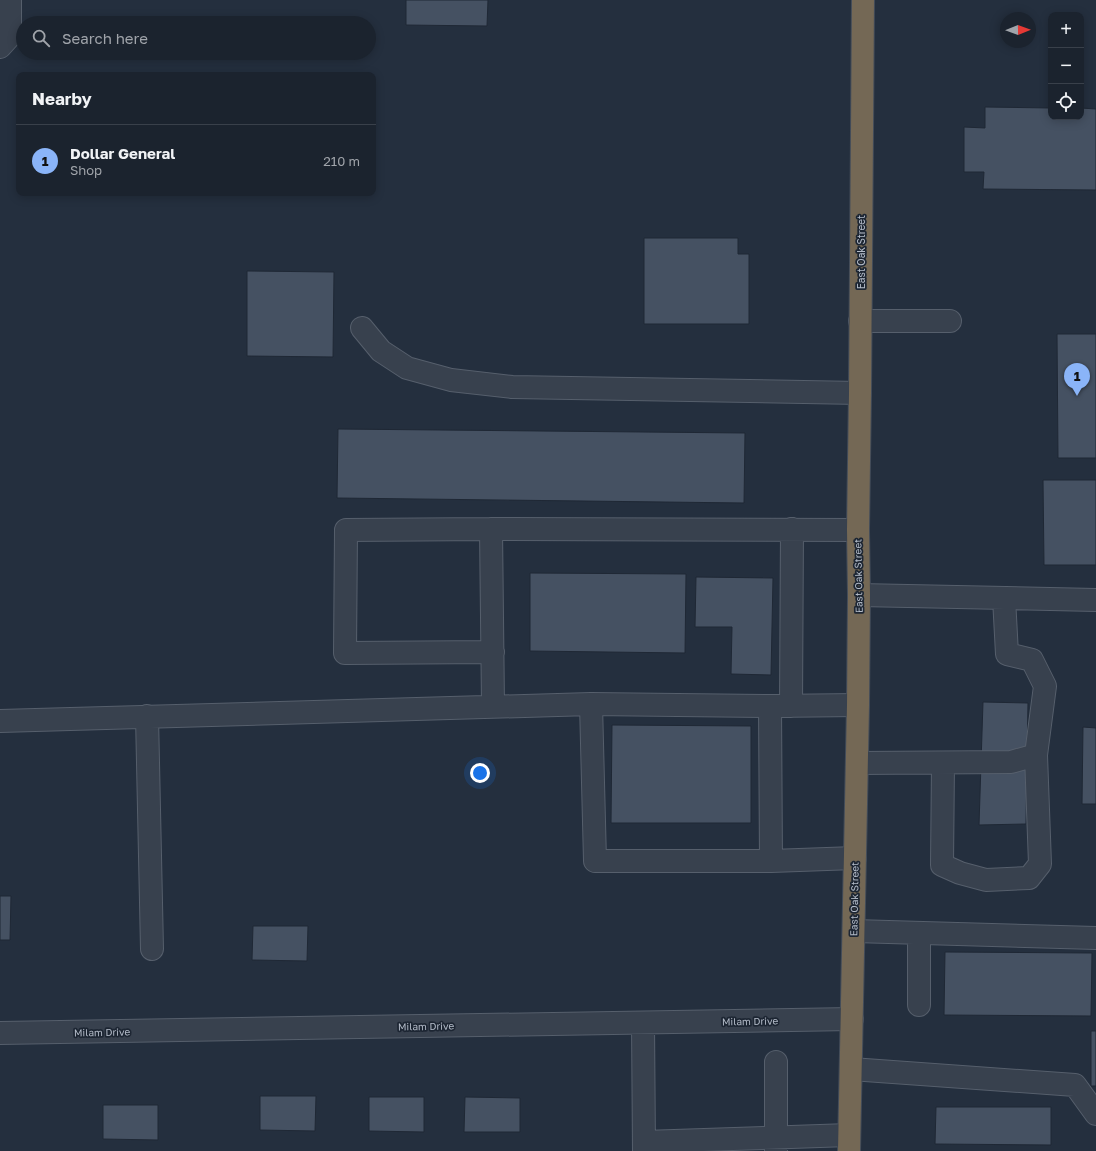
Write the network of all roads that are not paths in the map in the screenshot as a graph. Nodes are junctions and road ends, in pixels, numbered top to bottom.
1 (10, 0) edge
2 (863, 0) edge
3 (0, 47) edge
4 (860, 321) junction
5 (950, 321) dead end
6 (362, 328) dead end
7 (860, 393) junction
8 (491, 529) junction
9 (792, 529) junction
10 (858, 530) junction
11 (859, 596) junction
12 (1004, 598) junction
13 (1096, 600) edge
14 (493, 652) junction
15 (591, 704) junction
16 (858, 705) junction
17 (492, 706) junction
18 (780, 706) junction
19 (147, 716) junction
20 (0, 721) edge
21 (1036, 755) junction
22 (857, 763) junction
23 (943, 763) junction
24 (855, 858) junction
25 (771, 860) junction
26 (854, 931) junction
27 (919, 933) junction
28 (1096, 938) edge
29 (152, 949) dead end
30 (919, 1005) dead end
31 (852, 1019) junction
32 (643, 1023) junction
33 (0, 1034) edge
34 (776, 1062) dead end
35 (851, 1070) junction
36 (1096, 1114) edge
37 (849, 1143) edge
38 (776, 1144) edge
39 (644, 1146) edge

1 - 3 street
2 - 4 highway, East Oak Street
4 - 5 street
4 - 7 highway, East Oak Street
6 - 7 street
7 - 10 highway, East Oak Street
8 - 9 street
8 - 14 street
8 - 14 street
9 - 10 street
9 - 18 street
10 - 11 highway, East Oak Street
11 - 12 street
11 - 16 highway, East Oak Street
12 - 13 street
12 - 21 street
14 - 17 street
15 - 17 street
15 - 18 street
15 - 25 street
16 - 18 street
16 - 22 highway, East Oak Street
17 - 19 street
18 - 25 street
19 - 20 street
19 - 29 street
21 - 23 street
21 - 23 street
22 - 23 street
22 - 24 highway, East Oak Street
24 - 25 street
24 - 26 highway, East Oak Street
26 - 27 street
26 - 31 highway, East Oak Street
27 - 28 street
27 - 30 street
31 - 32 street, Milam Drive
31 - 35 highway, East Oak Street
32 - 33 street, Milam Drive
32 - 39 street
34 - 38 street
35 - 36 street
35 - 37 highway, East Oak Street
37 - 38 street
38 - 39 street

